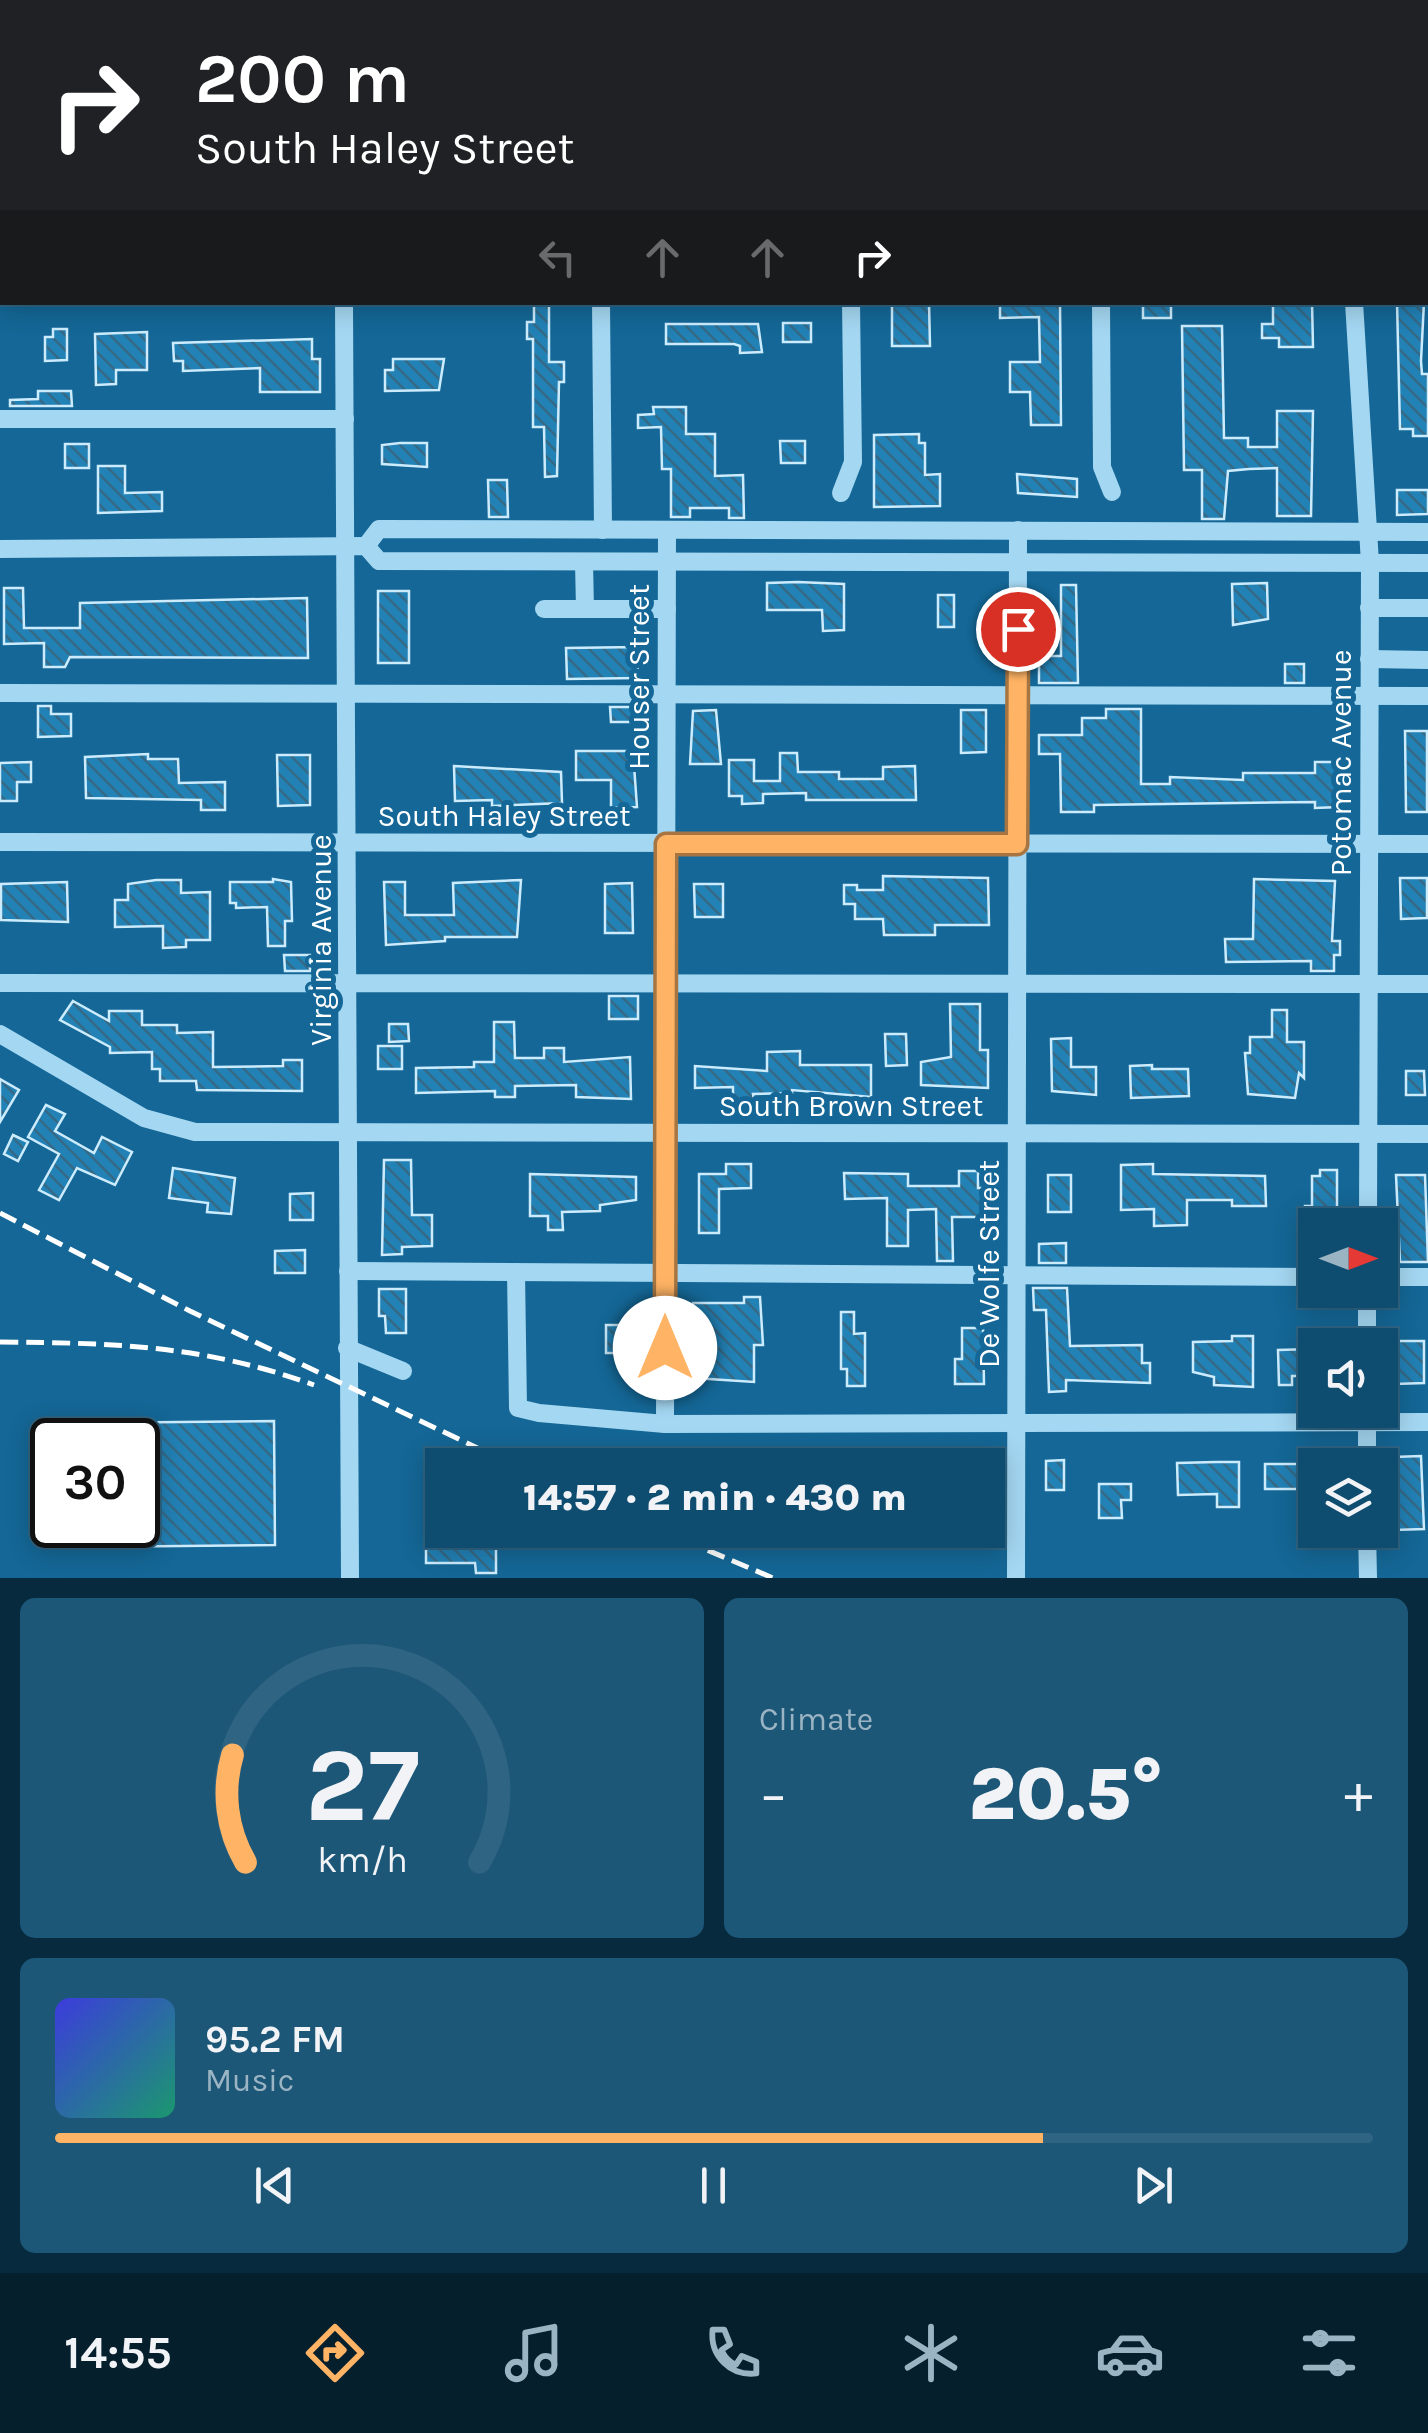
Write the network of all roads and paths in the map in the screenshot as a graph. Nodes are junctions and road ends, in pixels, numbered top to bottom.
1 (344, 305) edge
2 (601, 305) edge
3 (851, 305) edge
4 (1101, 305) edge
5 (1354, 305) edge
6 (0, 419) edge
7 (345, 419) junction
8 (1112, 492) dead end
9 (841, 493) dead end
10 (604, 530) junction
11 (667, 530) junction
12 (1018, 530) junction
13 (1368, 531) junction
14 (1428, 532) edge
15 (345, 546) junction
16 (366, 546) junction
17 (0, 548) edge
18 (584, 562) junction
19 (667, 562) junction
20 (1019, 563) junction
21 (1370, 563) junction
22 (1428, 563) edge
23 (1369, 608) junction
24 (1428, 608) edge
25 (544, 609) dead end
26 (585, 609) junction
27 (667, 609) junction
28 (1368, 659) junction
29 (1428, 660) edge
30 (0, 693) edge
31 (346, 693) junction
32 (666, 694) junction
33 (1018, 695) junction
34 (1368, 696) junction
35 (1428, 696) edge
36 (0, 842) edge
37 (348, 843) junction
38 (666, 844) junction
39 (1017, 844) junction
40 (1368, 844) junction
41 (1428, 844) edge
42 (348, 982) junction
43 (0, 983) edge
44 (666, 984) junction
45 (1368, 984) junction
46 (1428, 984) edge
47 (1017, 985) junction
48 (0, 1034) edge
49 (350, 1133) junction
50 (666, 1134) junction
51 (1017, 1134) junction
52 (1368, 1134) junction
53 (1428, 1134) edge
54 (1368, 1208) edge
55 (348, 1271) junction
56 (516, 1272) junction
57 (665, 1272) junction
58 (1016, 1275) junction
59 (1298, 1277) edge
60 (1398, 1277) edge
61 (1428, 1277) edge
62 (347, 1348) junction
63 (403, 1371) dead end
64 (1298, 1417) edge
65 (1398, 1419) edge
66 (1428, 1422) edge
67 (665, 1424) junction
68 (1016, 1424) junction
69 (1368, 1548) edge
70 (350, 1578) edge
71 (1016, 1578) edge
72 (1368, 1578) edge

1 - 7 street, Virginia Avenue
2 - 10 street
3 - 9 street
4 - 8 street
5 - 13 street, Potomac Avenue
6 - 7 street
7 - 15 street, Virginia Avenue
10 - 11 street
10 - 16 street
11 - 12 street
11 - 19 street, Houser Street
12 - 13 street
12 - 20 street, De Wolfe Street
13 - 14 street
13 - 21 street, Potomac Avenue
15 - 16 street
15 - 17 street
15 - 31 street, Virginia Avenue
16 - 18 street
18 - 19 street
18 - 26 street
19 - 20 street
19 - 27 street, Houser Street
20 - 21 street
20 - 33 street, De Wolfe Street
21 - 22 street
21 - 23 street, Potomac Avenue
23 - 24 street
23 - 28 street, Potomac Avenue
25 - 26 street
26 - 27 street
27 - 32 street, Houser Street
28 - 29 street
28 - 34 street, Potomac Avenue
30 - 31 street
31 - 32 street
31 - 37 street, Virginia Avenue
32 - 33 street
32 - 38 street, Houser Street
33 - 34 street
33 - 39 street, De Wolfe Street
34 - 35 street
34 - 40 street, Potomac Avenue
36 - 37 street, South Haley Street
37 - 38 street, South Haley Street
37 - 42 street, Virginia Avenue
38 - 39 street, South Haley Street
38 - 44 street, Houser Street
39 - 40 street, South Haley Street
39 - 47 street, De Wolfe Street
40 - 41 street, South Haley Street
40 - 45 street, Potomac Avenue
42 - 43 street
42 - 44 street
42 - 49 street, Virginia Avenue
44 - 47 street
44 - 50 street, Houser Street
45 - 46 street
45 - 47 street
45 - 52 street, Potomac Avenue
47 - 51 street, De Wolfe Street
48 - 49 street, South Brown Street
49 - 50 street, South Brown Street
49 - 55 street, Virginia Avenue
50 - 51 street, South Brown Street
50 - 57 street, Houser Street
51 - 52 street, South Brown Street
51 - 58 street, De Wolfe Street
52 - 53 street, South Brown Street
52 - 54 street, Potomac Avenue
55 - 56 street
55 - 62 street, Virginia Avenue
56 - 57 street
56 - 67 street
57 - 58 street
57 - 67 street, Houser Street
58 - 59 street
58 - 68 street, De Wolfe Street
60 - 61 street
62 - 63 street
62 - 70 street, Virginia Avenue
64 - 68 street
65 - 66 street
67 - 68 street
68 - 71 street, De Wolfe Street
69 - 72 street

